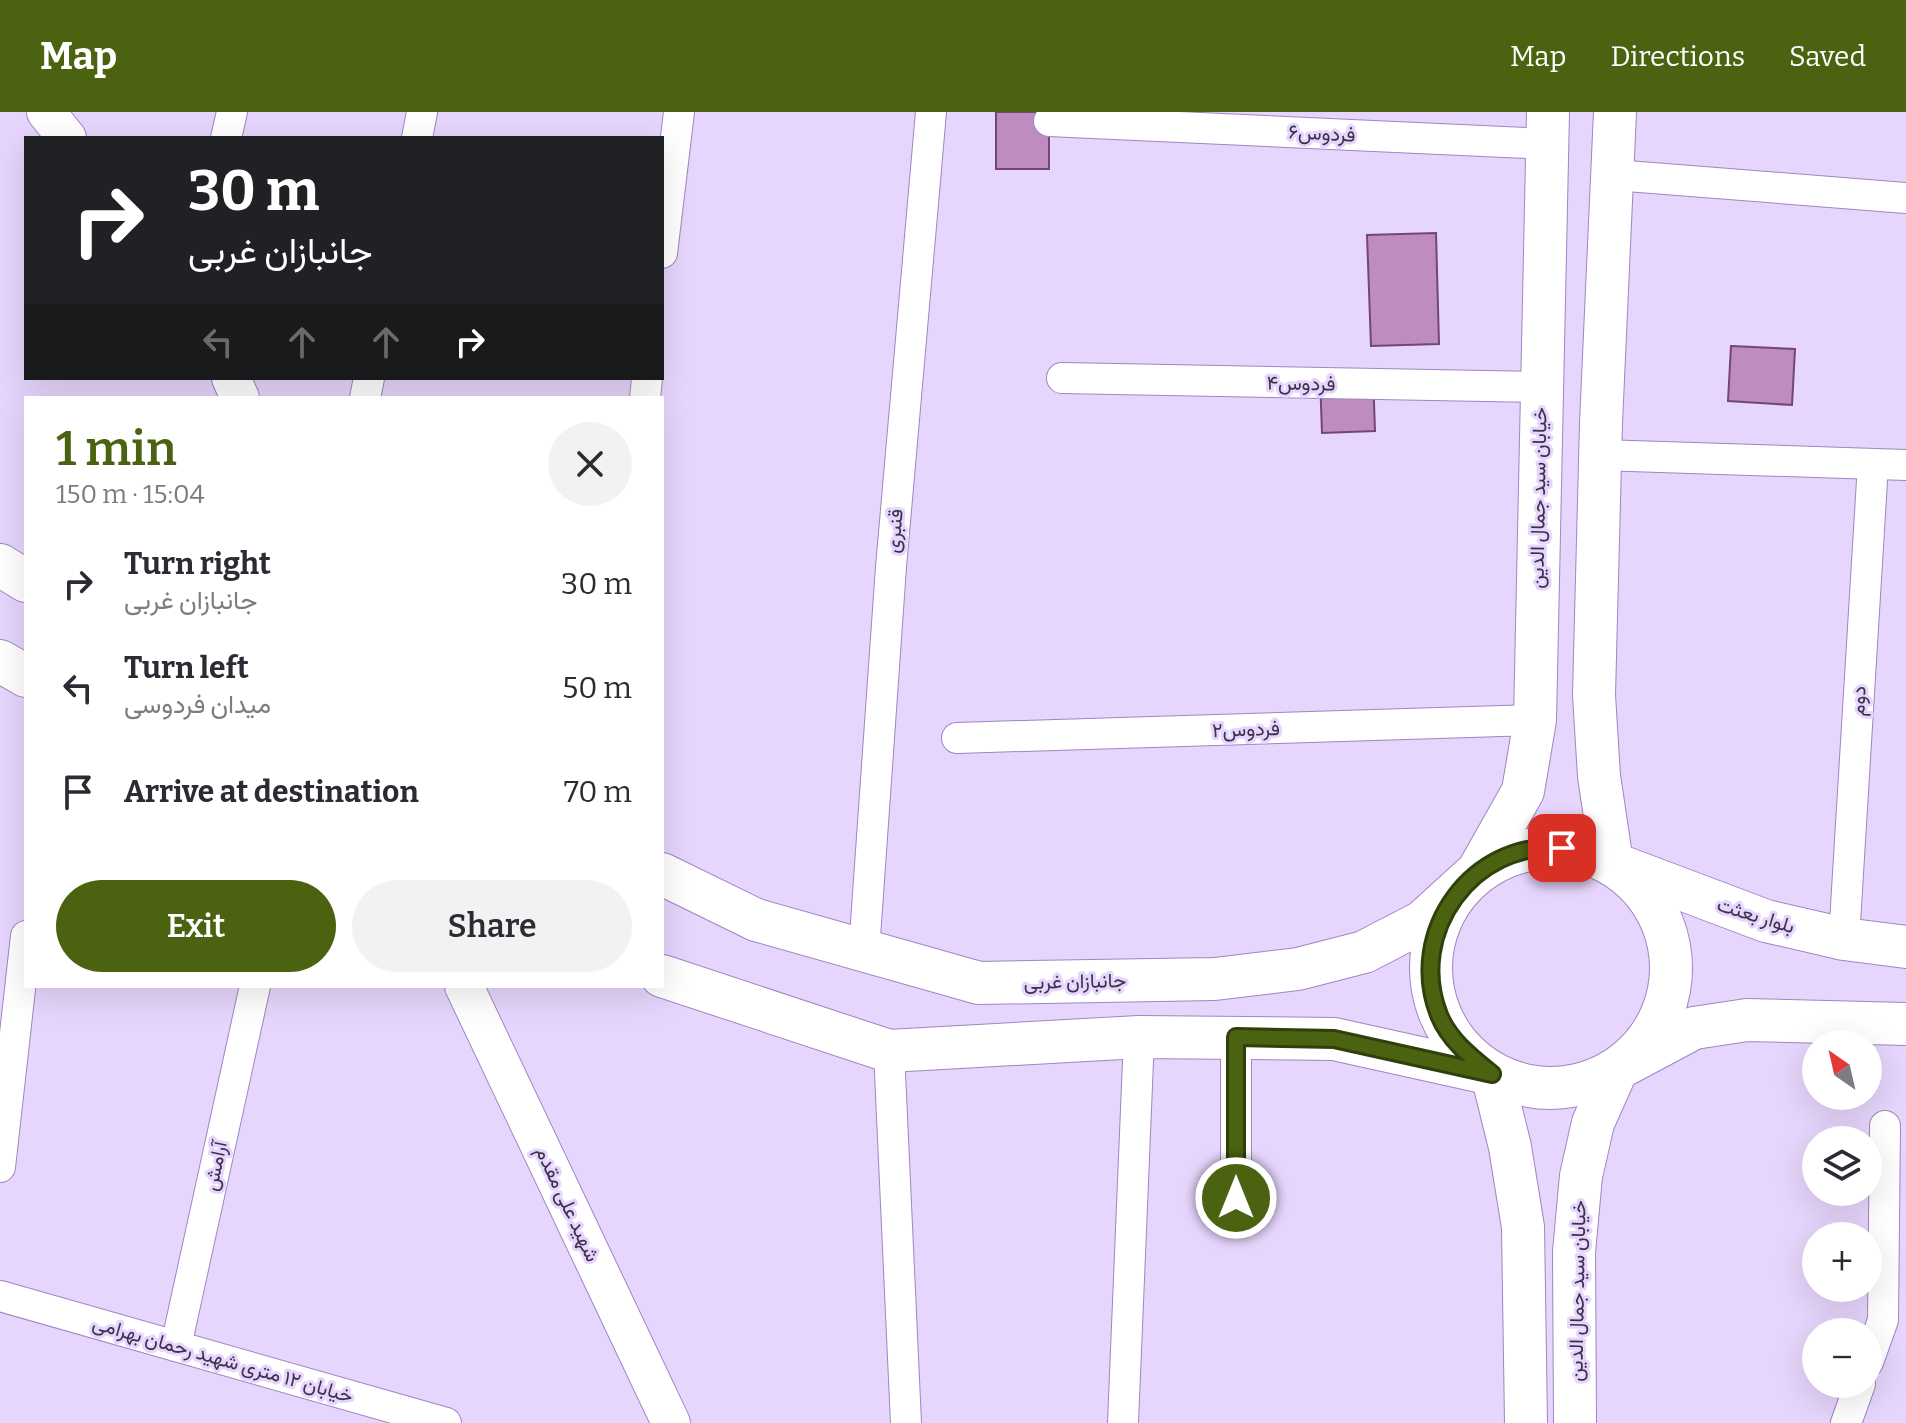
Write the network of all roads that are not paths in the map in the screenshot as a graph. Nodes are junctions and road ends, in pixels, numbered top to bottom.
1 (46, 112) edge
2 (232, 112) edge
3 (422, 112) edge
4 (679, 112) edge
5 (931, 112) edge
6 (1615, 112) edge
7 (1049, 121) dead end
8 (1547, 128) edge
9 (65, 136) edge
10 (226, 136) edge
11 (417, 136) edge
12 (1614, 175) junction
13 (1906, 198) edge
14 (664, 236) edge
15 (1062, 378) dead end
16 (1541, 387) junction
17 (1600, 455) junction
18 (1873, 464) junction
19 (1906, 465) edge
20 (0, 565) edge
21 (24, 580) edge
22 (0, 661) edge
23 (24, 675) edge
24 (1535, 720) junction
25 (957, 738) dead end
26 (1612, 863) junction
27 (1478, 871) junction
28 (664, 875) edge
29 (1844, 939) junction
30 (1906, 947) edge
31 (864, 951) junction
32 (24, 954) edge
33 (664, 977) edge
34 (255, 988) edge
35 (465, 988) edge
36 (1906, 1024) edge
37 (1139, 1037) junction
38 (1236, 1037) junction
39 (889, 1051) junction
40 (1617, 1069) junction
41 (1492, 1074) junction
42 (1885, 1126) dead end
43 (0, 1167) edge
44 (1236, 1198) dead end
45 (0, 1296) edge
46 (1882, 1323) edge
47 (176, 1346) junction
48 (1855, 1398) edge
49 (446, 1423) edge
50 (671, 1423) edge
51 (906, 1423) edge
52 (1123, 1423) edge
53 (1526, 1423) edge
54 (1575, 1423) edge
55 (1846, 1423) edge

1 - 9 street
2 - 10 street
3 - 11 street
4 - 14 street
5 - 31 street, قنبری
6 - 12 main road
7 - 8 street, فردوس۶
8 - 16 main road, خیابان سید جمال الدین
12 - 13 street
12 - 17 main road
15 - 16 street, فردوس۴
16 - 24 main road, خیابان سید جمال الدین
17 - 18 street
17 - 26 main road
18 - 19 street
18 - 29 street, دوم
20 - 21 main road
22 - 23 main road
24 - 25 street, فردوس۲
24 - 27 main road, خیابان سید جمال الدین
26 - 27 main road
26 - 29 main road, بلوار بعثت
26 - 40 main road
27 - 31 main road, جانبازان غربی
27 - 41 main road
28 - 31 main road, جانبازان غربی
29 - 30 main road, بلوار بعثت
32 - 43 street
33 - 39 main road
34 - 47 street, آرامش
35 - 50 street, شهید علی مقدم
36 - 40 main road
37 - 38 main road
37 - 39 main road
37 - 52 street
38 - 41 main road
38 - 44 street
39 - 51 street
40 - 41 main road
40 - 54 main road, خیابان سید جمال الدین
41 - 53 main road
42 - 46 street
45 - 47 street, خیابان ۱۲ متری شهید رحمان بهرامی
47 - 49 street, خیابان ۱۲ متری شهید رحمان بهرامی
48 - 55 street

